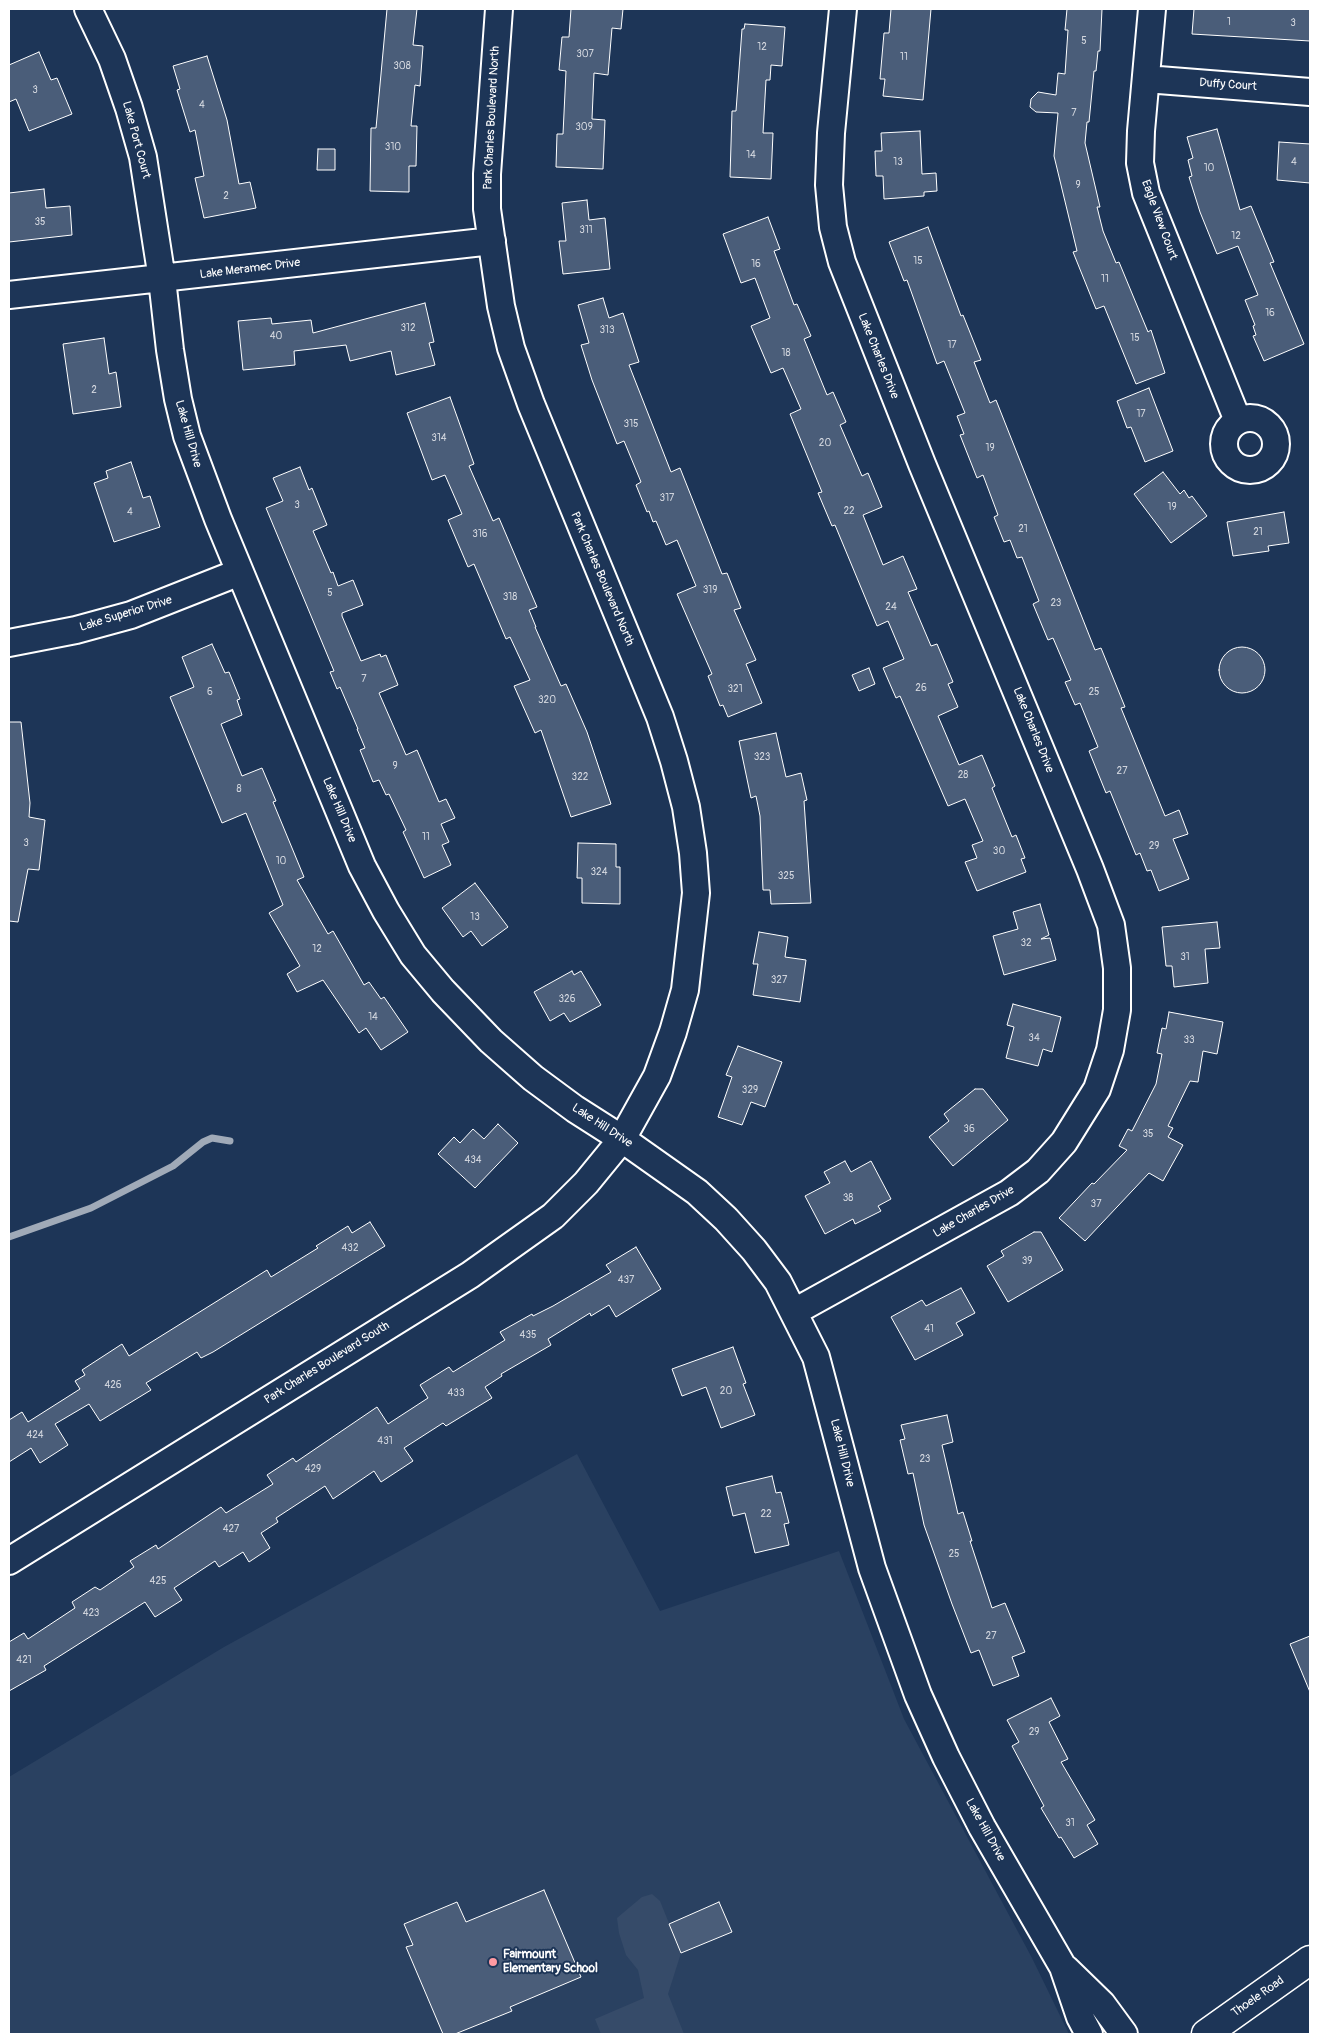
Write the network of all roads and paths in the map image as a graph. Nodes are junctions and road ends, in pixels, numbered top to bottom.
1 (88, 9) edge
2 (499, 9) edge
3 (842, 9) edge
4 (1152, 9) edge
5 (1146, 79) junction
6 (1310, 92) edge
7 (492, 241) junction
8 (162, 279) junction
9 (9, 295) edge
10 (1238, 420) dead end
11 (240, 572) junction
12 (9, 643) edge
13 (622, 1138) junction
14 (794, 1312) junction
15 (9, 1560) edge
16 (1310, 1960) edge
17 (1063, 1967) junction
18 (1089, 2034) edge
19 (1124, 2034) edge
20 (1206, 2034) edge

1 - 8 street, Lake Port Court
2 - 7 street, Park Charles Boulevard North
3 - 14 street, Lake Charles Drive
4 - 5 street, Eagle View Court
5 - 6 street, Duffy Court
5 - 10 street, Eagle View Court
7 - 8 street, Lake Meramec Drive
7 - 13 street, Park Charles Boulevard North
8 - 9 street, Lake Meramec Drive
8 - 11 street, Lake Hill Drive
11 - 12 street, Lake Superior Drive
11 - 13 street, Lake Hill Drive
13 - 14 street, Lake Hill Drive
13 - 15 street, Park Charles Boulevard South
14 - 17 street, Lake Hill Drive
16 - 20 main road, Thoele Road
17 - 18 street, Lake Hill Drive
17 - 19 street, Lake Hill Drive

